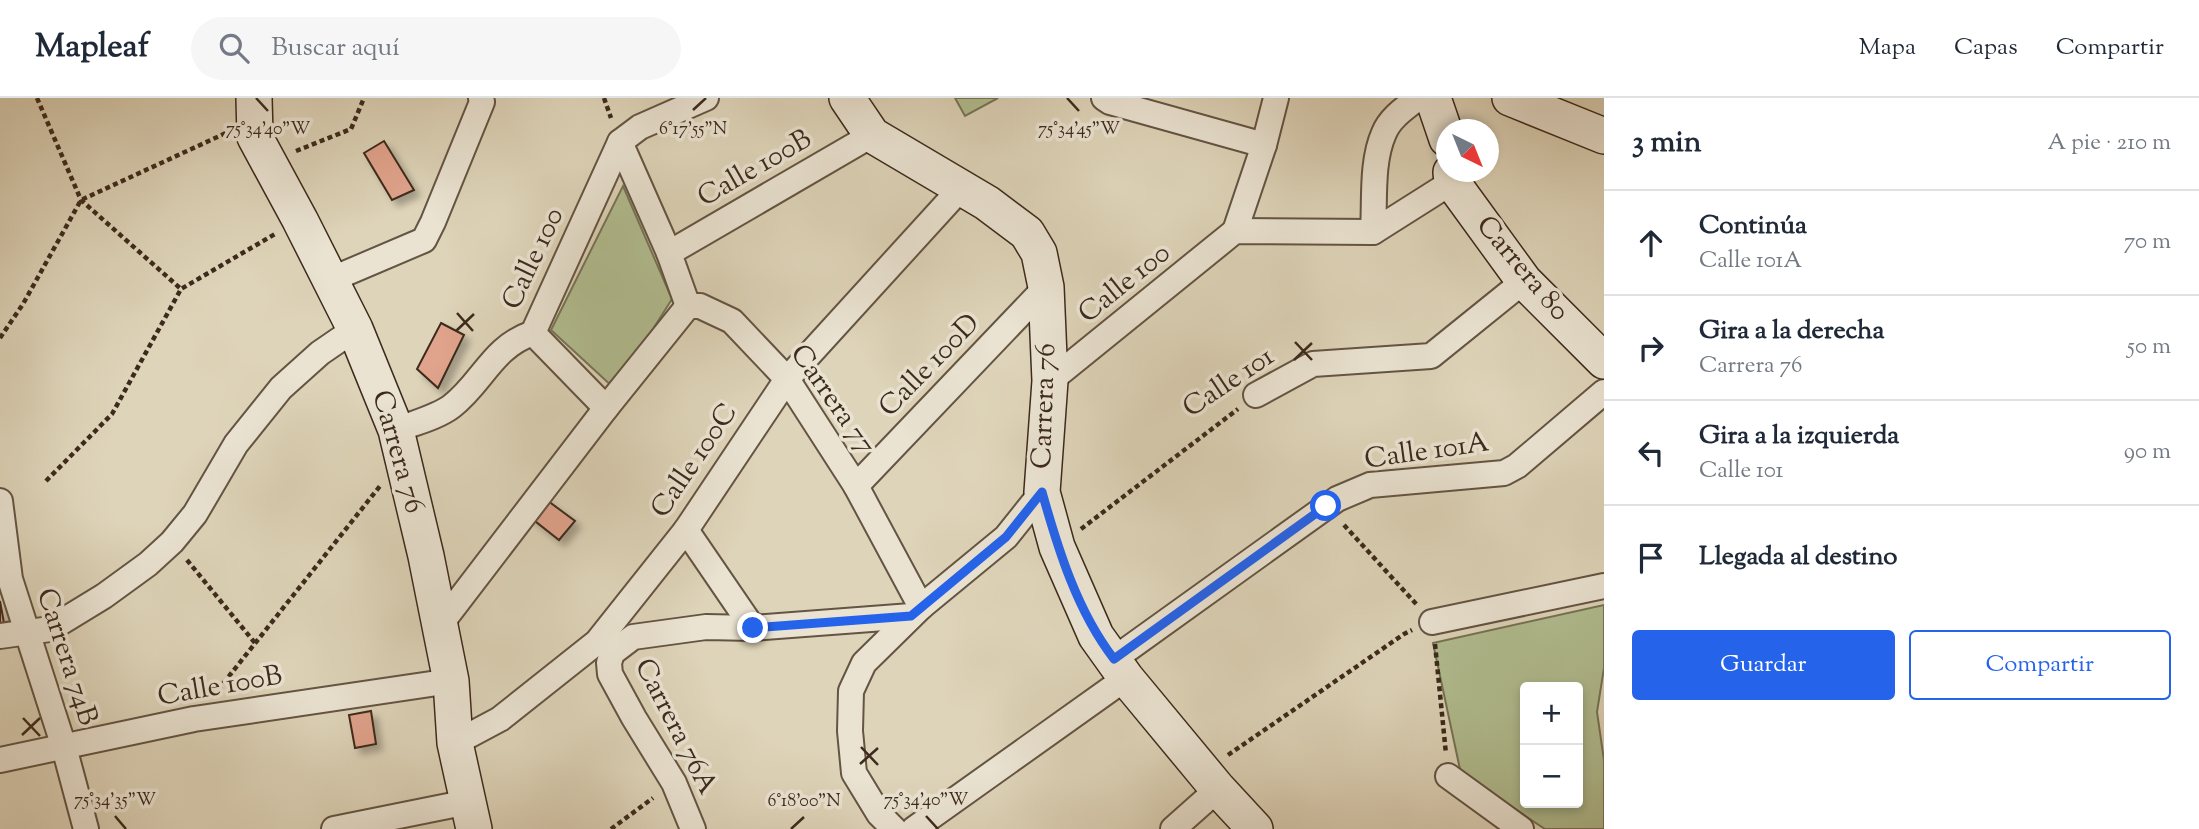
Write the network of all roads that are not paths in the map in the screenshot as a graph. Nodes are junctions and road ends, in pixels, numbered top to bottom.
1 (481, 98) edge
2 (706, 98) edge
3 (846, 98) edge
4 (1104, 98) edge
5 (1276, 98) edge
6 (1418, 98) edge
7 (1433, 98) edge
8 (1510, 98) edge
9 (254, 109) edge
10 (1440, 119) edge
11 (872, 135) junction
12 (1604, 136) edge
13 (620, 142) junction
14 (1264, 145) junction
15 (1444, 182) edge
16 (1455, 182) edge
17 (962, 187) junction
18 (1235, 231) junction
19 (1373, 232) junction
20 (669, 253) junction
21 (330, 280) junction
22 (1524, 281) junction
23 (1046, 287) junction
24 (688, 306) junction
25 (355, 329) junction
26 (533, 333) junction
27 (1604, 360) edge
28 (787, 379) junction
29 (1050, 381) junction
30 (1604, 392) edge
31 (1256, 396) road end
32 (606, 408) junction
33 (399, 444) junction
34 (856, 486) junction
35 (1042, 492) junction
36 (0, 501) edge
37 (686, 530) junction
38 (1604, 586) edge
39 (916, 611) junction
40 (1432, 622) road end
41 (440, 625) junction
42 (753, 628) junction
43 (28, 633) junction
44 (0, 636) edge
45 (1120, 668) junction
46 (451, 681) junction
47 (455, 743) junction
48 (64, 747) junction
49 (0, 760) edge
50 (1448, 776) road end
51 (1211, 780) junction
52 (471, 815) edge
53 (86, 829) edge
54 (334, 829) edge
55 (692, 829) edge
56 (894, 829) edge
57 (914, 829) edge
58 (1173, 829) edge
59 (1255, 829) edge
60 (1521, 829) edge

1 - 21 street
2 - 13 street
3 - 11 street, Carrera 76
4 - 14 street
5 - 14 street
6 - 19 street
7 - 10 street
8 - 12 street
9 - 21 street, Carrera 76
11 - 17 street, Carrera 76
11 - 20 street, Calle 100B
13 - 20 street
13 - 26 street, Calle 100
14 - 18 street
15 - 19 street
16 - 22 street, Carrera 80
17 - 23 street, Carrera 76
17 - 28 street, Calle 100C
18 - 19 street
18 - 29 street, Calle 100
20 - 24 street
21 - 25 street, Carrera 76
22 - 27 street, Carrera 80
22 - 31 street, Calle 101
23 - 29 street, Carrera 76
23 - 34 street, Calle 100D
24 - 28 street, Carrera 77
24 - 32 street
25 - 33 street, Carrera 76
25 - 43 street
26 - 32 street
26 - 33 street, Calle 100
28 - 34 street, Carrera 77
28 - 37 street, Calle 100C
29 - 35 street, Carrera 76
30 - 45 street, Calle 101A
32 - 41 street
33 - 41 street, Carrera 76
34 - 39 street, Carrera 77
35 - 39 street
35 - 45 street, Carrera 76
36 - 43 street, Carrera 74B
37 - 42 street
37 - 47 street, Calle 100C
38 - 40 street
39 - 42 street
39 - 56 street
41 - 46 street, Carrera 76
42 - 55 street, Carrera 76A
43 - 44 street
43 - 48 street, Carrera 74B
45 - 51 street, Carrera 76
45 - 57 street, Calle 101A
46 - 47 street, Carrera 76
46 - 48 street, Calle 100B
47 - 52 street, Carrera 76
48 - 49 street, Calle 100B
48 - 53 street, Carrera 74B
50 - 60 street
51 - 58 street
51 - 59 street, Carrera 76
52 - 54 street

